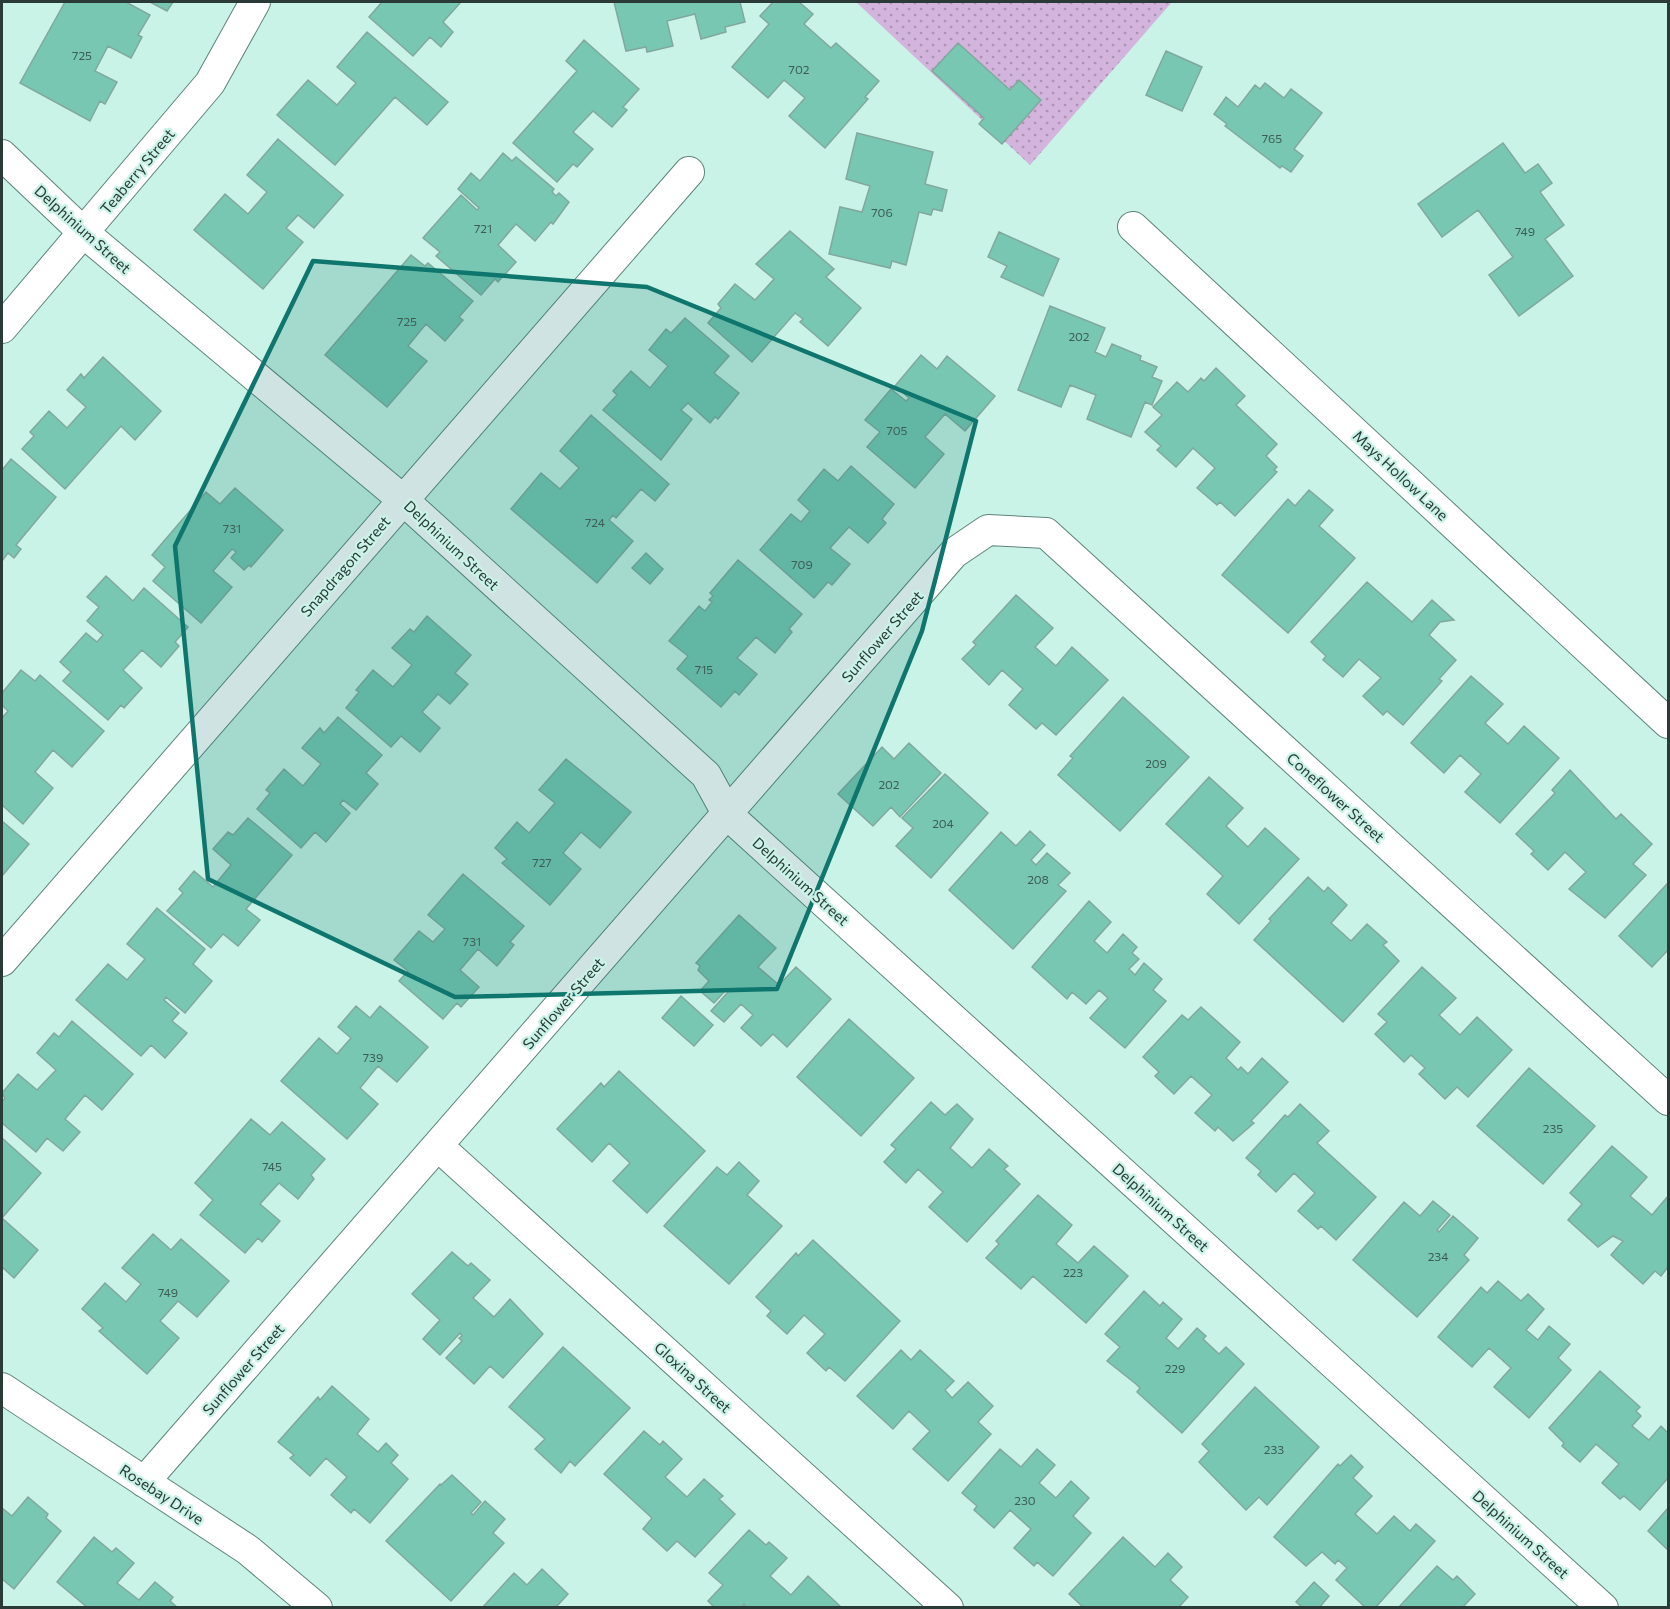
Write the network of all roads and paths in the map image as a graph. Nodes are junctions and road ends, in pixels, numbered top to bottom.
1 (255, 2) edge
2 (2, 155) edge
3 (689, 172) dead end
4 (1133, 226) dead end
5 (84, 233) junction
6 (2, 328) edge
7 (402, 499) junction
8 (988, 530) joint
9 (1668, 723) edge
10 (728, 814) junction
11 (2, 961) edge
12 (1668, 1100) edge
13 (438, 1146) junction
14 (2, 1388) edge
15 (144, 1482) junction
16 (317, 1608) edge
17 (948, 1608) edge
18 (1603, 1608) edge

1 - 5 street, Teaberry Street
2 - 5 street, Delphinium Street
3 - 7 street, Snapdragon Street
4 - 9 street, Mays Hollow Lane
5 - 6 street, Teaberry Street
5 - 7 street, Delphinium Street
7 - 10 street, Delphinium Street
7 - 11 street, Snapdragon Street
8 - 10 street, Sunflower Street
8 - 12 street, Coneflower Street
10 - 13 street, Sunflower Street
10 - 18 street, Delphinium Street
13 - 15 street, Sunflower Street
13 - 17 street, Gloxina Street
14 - 15 street, Rosebay Drive
15 - 16 street, Rosebay Drive

